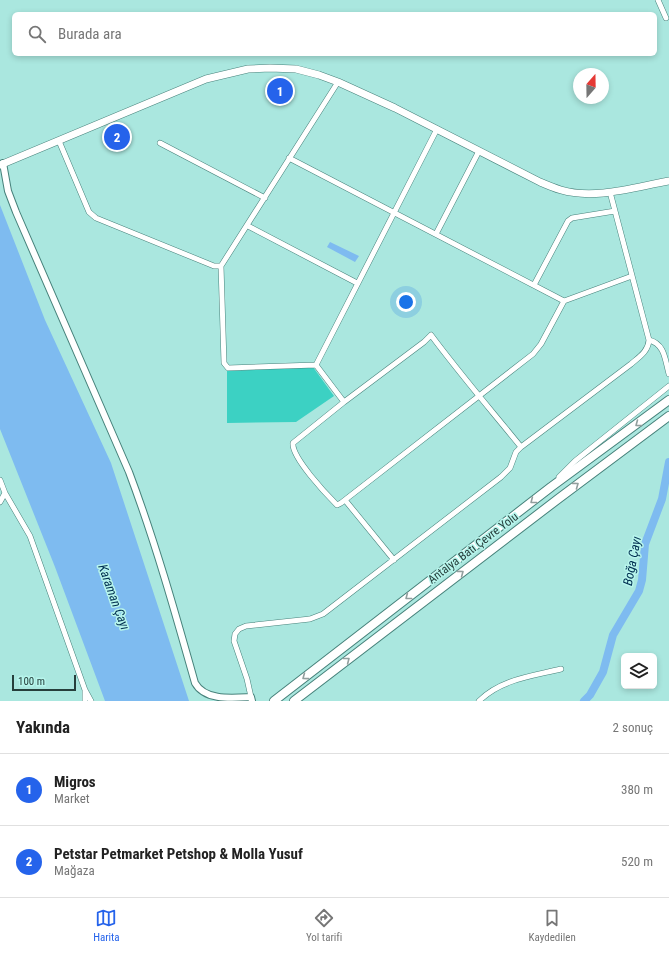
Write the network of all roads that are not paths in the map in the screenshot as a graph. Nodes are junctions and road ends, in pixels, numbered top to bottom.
1 (658, 0) edge
2 (666, 18) dead end
3 (338, 82) junction
4 (437, 129) junction
5 (59, 141) junction
6 (160, 143) dead end
7 (479, 151) junction
8 (289, 158) junction
9 (2, 164) edge
10 (669, 181) edge
11 (610, 192) junction
12 (265, 198) junction
13 (615, 211) junction
14 (394, 212) junction
15 (248, 226) junction
16 (436, 234) junction
17 (221, 266) junction
18 (632, 276) junction
19 (357, 283) junction
20 (534, 285) junction
21 (564, 301) junction
22 (649, 340) junction
23 (316, 365) junction
24 (669, 374) edge
25 (669, 386) edge
26 (480, 397) junction
27 (669, 400) edge
28 (344, 402) junction
29 (669, 416) edge
30 (521, 447) junction
31 (0, 480) edge
32 (551, 487) junction
33 (5, 493) junction
34 (345, 500) junction
35 (0, 502) edge
36 (394, 560) junction
37 (561, 669) dead end
38 (86, 690) junction
39 (252, 699) edge
40 (85, 701) edge
41 (91, 701) edge
42 (274, 701) edge
43 (294, 701) edge
44 (479, 701) edge

1 - 2 street
3 - 4 main road
3 - 5 main road
3 - 8 street
4 - 7 main road
4 - 14 street
5 - 9 main road
5 - 17 street
6 - 12 street
7 - 11 main road
7 - 16 street
8 - 12 street
8 - 14 street
9 - 39 street
10 - 11 main road
11 - 13 street
12 - 15 street
13 - 18 street
13 - 20 street
14 - 16 street
14 - 19 street
15 - 17 street
15 - 19 street
16 - 20 street
17 - 23 street
18 - 21 street
18 - 22 street
19 - 23 street
20 - 21 street
21 - 26 street
22 - 24 street
22 - 30 street
23 - 28 street
25 - 32 street
26 - 28 street
26 - 30 street
26 - 34 street
27 -> 32 highway
28 - 34 street
43 -> 29 highway, Antalya Batı Çevre Yolu
30 - 36 street
31 - 33 street
32 -> 42 highway
33 - 35 street
33 - 38 street
34 - 36 street
36 - 39 street
37 - 44 street
38 - 40 street
38 - 41 street

